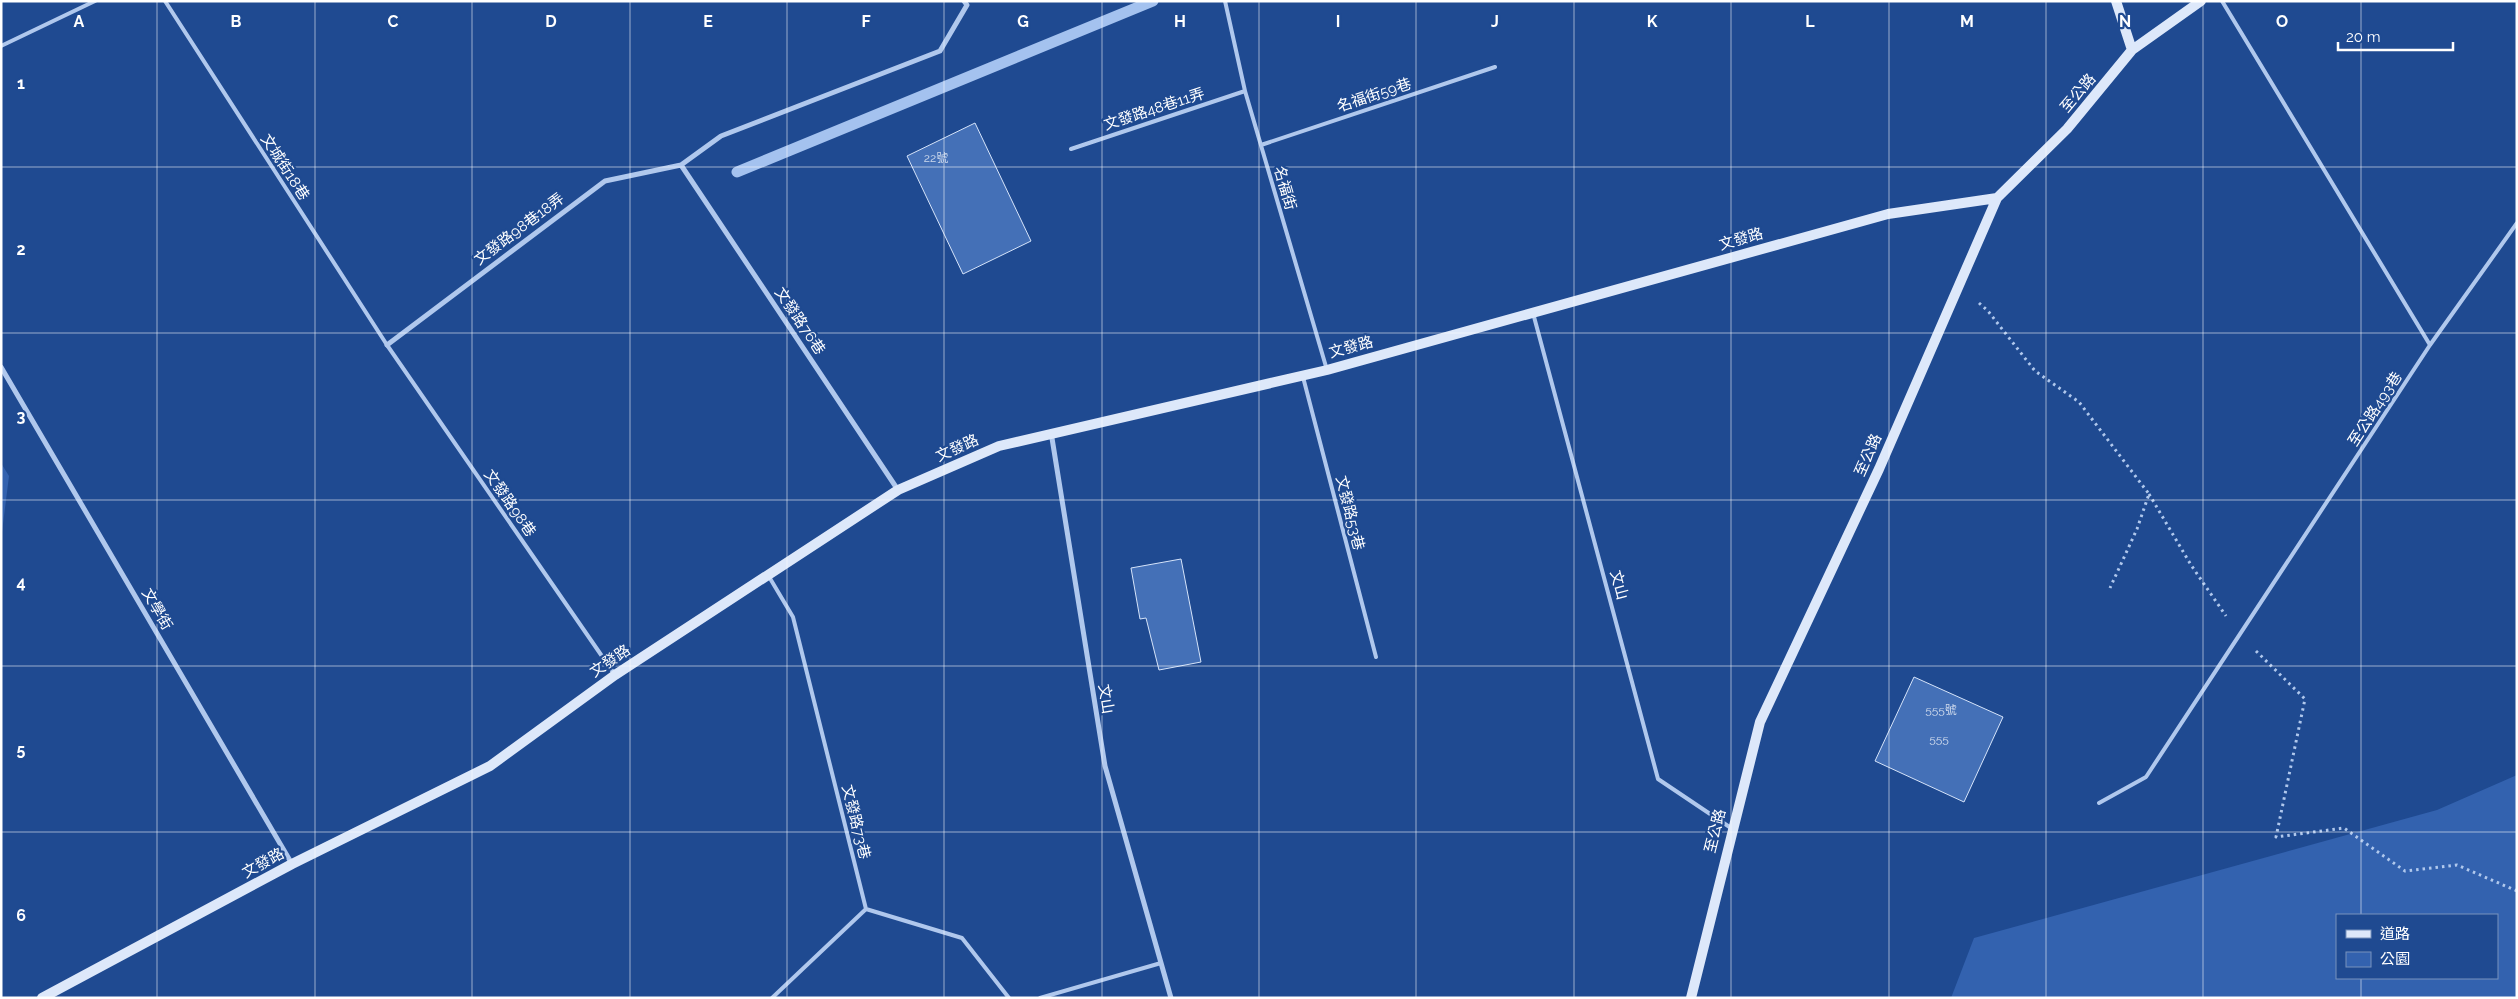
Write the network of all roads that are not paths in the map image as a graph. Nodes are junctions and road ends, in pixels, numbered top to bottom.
1 (96, 1) edge
2 (165, 1) edge
3 (964, 1) edge
4 (1225, 1) edge
5 (2116, 1) edge
6 (2201, 1) edge
7 (2222, 1) edge
8 (1, 46) edge
9 (2132, 50) junction
10 (1495, 68) dead end
11 (1245, 91) junction
12 (1261, 145) junction
13 (1070, 148) dead end
14 (681, 165) junction
15 (1997, 198) junction
16 (2517, 223) edge
17 (1533, 313) junction
18 (387, 345) junction
19 (2430, 345) junction
20 (1, 367) edge
21 (1327, 370) junction
22 (1303, 375) junction
23 (1051, 432) junction
24 (898, 490) junction
25 (768, 575) junction
26 (1376, 657) dead end
27 (615, 675) junction
28 (2099, 803) dead end
29 (1731, 828) junction
30 (292, 864) junction
31 (866, 909) junction
32 (1161, 963) junction
33 (42, 998) edge
34 (772, 998) edge
35 (1009, 998) edge
36 (1040, 998) edge
37 (1171, 998) edge
38 (1691, 998) edge

1 - 8 lane
2 - 18 lane, 文城街18巷
3 - 14 street
4 - 11 lane, 名福街
5 - 9 street
6 - 9 street, 至公路
7 - 19 lane
9 - 15 street, 至公路
10 - 12 lane, 名福街59巷
11 - 12 lane, 名福街
11 - 13 lane, 文發路48巷11弄
12 - 21 lane, 名福街
14 - 18 street, 文發路98巷18弄
14 - 24 street, 文發路76巷
15 - 17 street, 文發路
15 - 29 street, 至公路
16 - 19 lane, 至公路493巷
17 - 21 street, 文發路
17 - 29 lane, 文山
18 - 27 lane, 文發路98巷
19 - 28 lane, 至公路493巷
20 - 30 street, 文學街
21 - 22 street, 文發路
22 - 23 street, 文發路
22 - 26 lane, 文發路53巷
23 - 24 street, 文發路
23 - 32 street, 文山
24 - 25 street, 文發路
25 - 27 street, 文發路
25 - 31 lane, 文發路73巷
27 - 30 street, 文發路
29 - 38 street, 至公路
30 - 33 street, 文發路
31 - 34 lane
31 - 35 lane
32 - 36 lane
32 - 37 street, 文山

